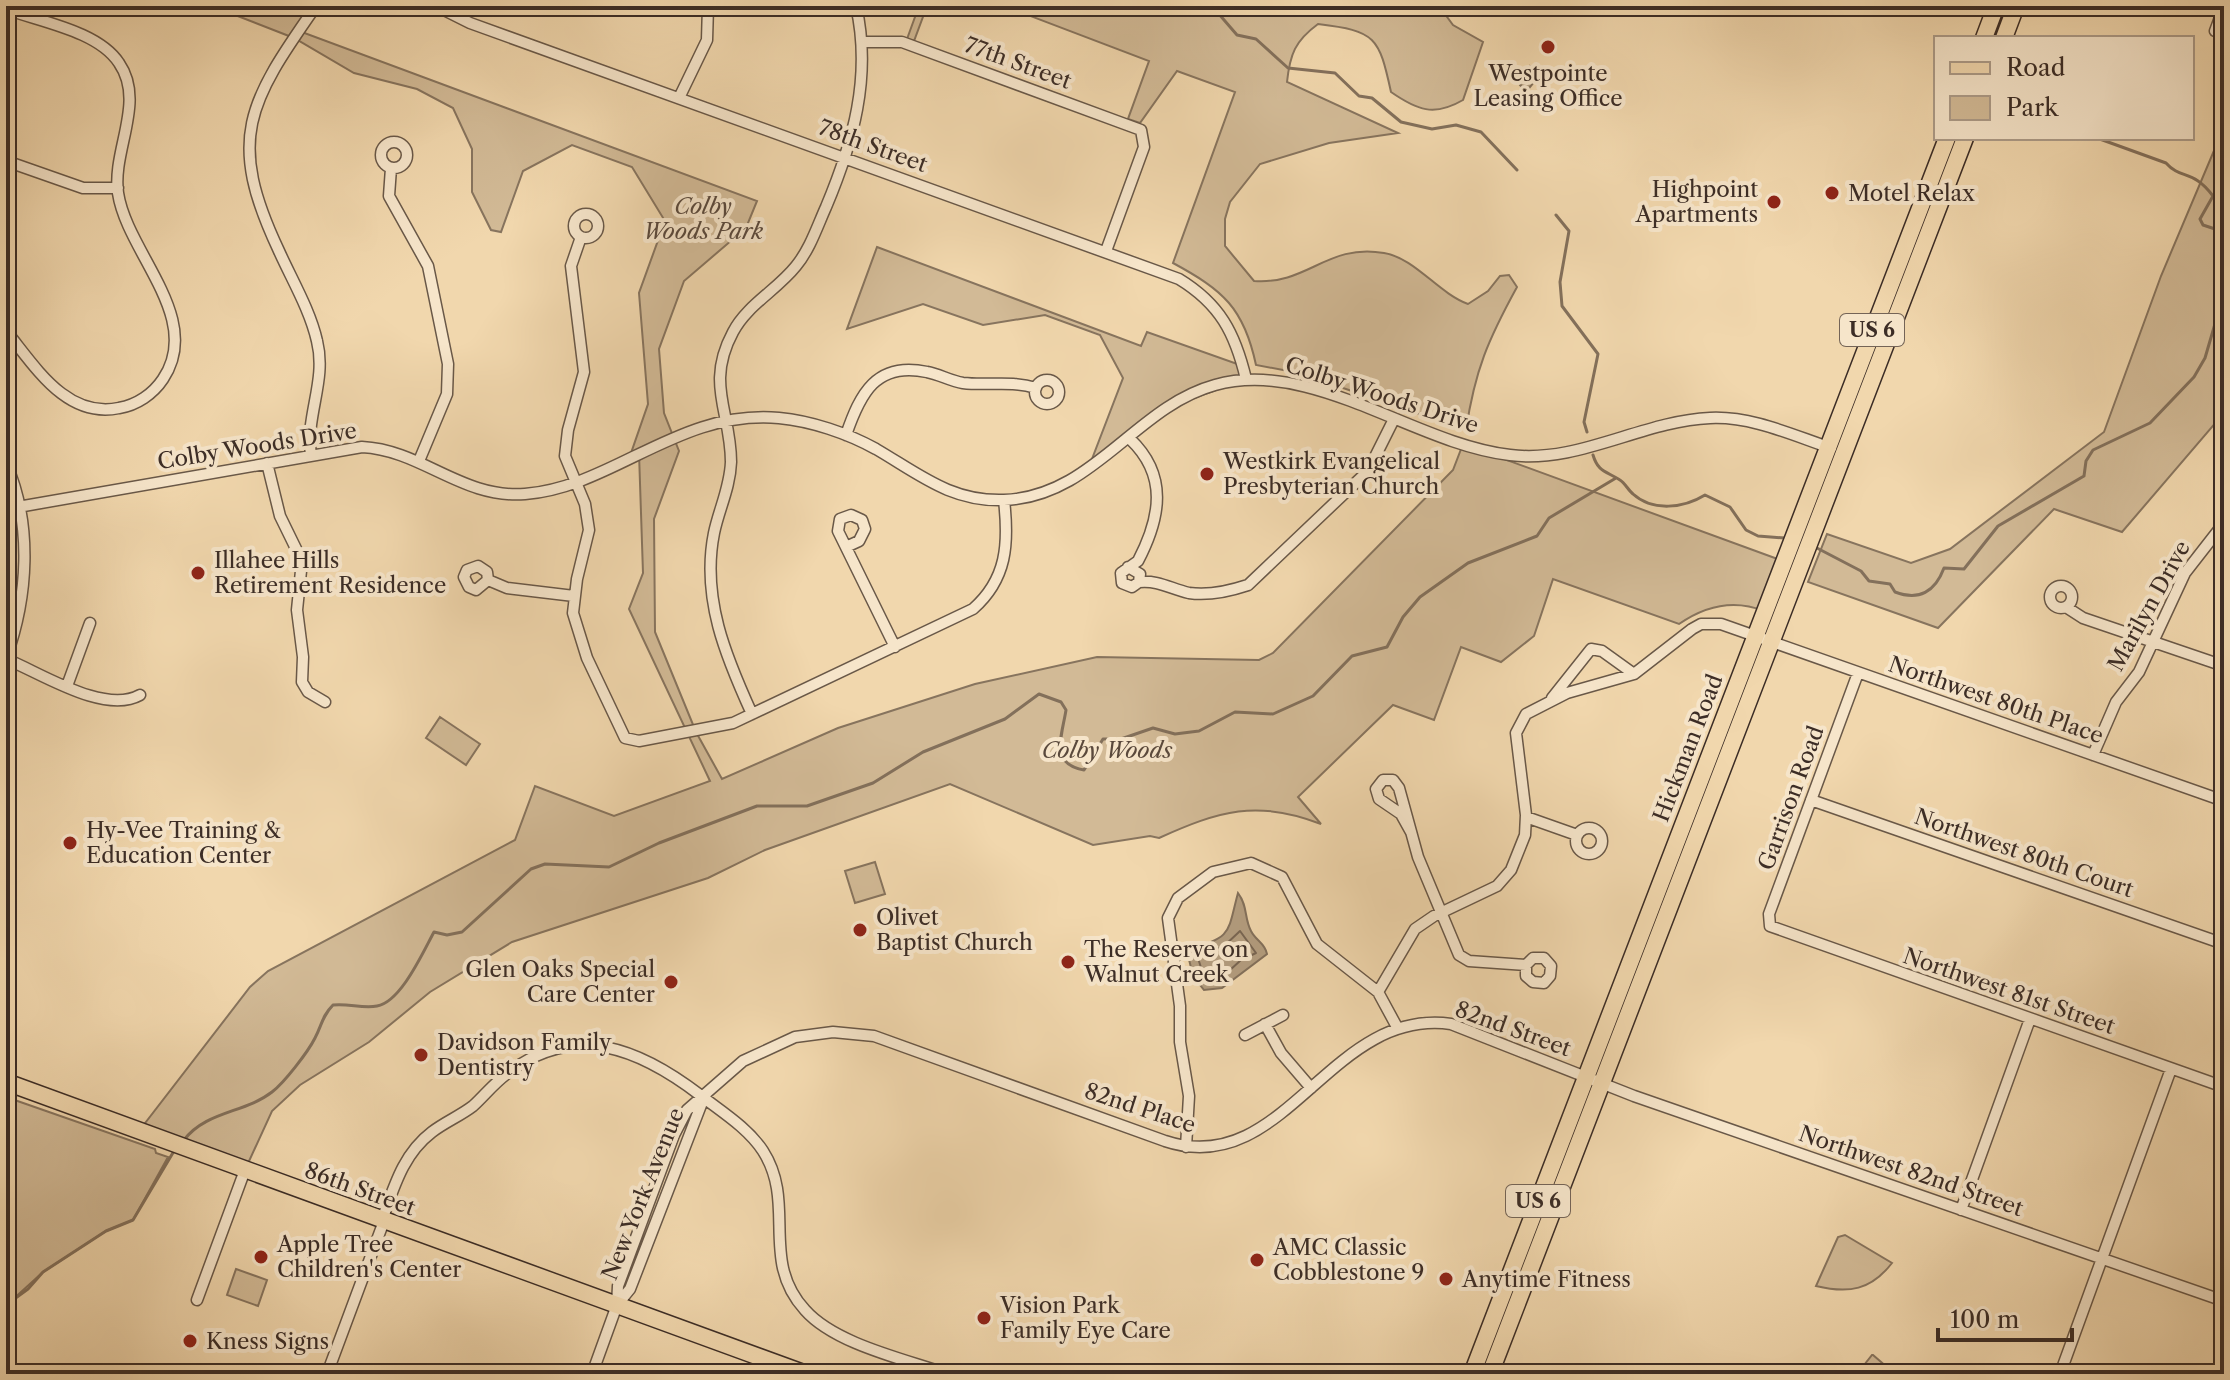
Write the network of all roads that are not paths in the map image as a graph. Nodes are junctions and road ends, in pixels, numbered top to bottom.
1 (316, 6) edge
2 (436, 6) edge
3 (708, 6) edge
4 (856, 6) edge
5 (1996, 6) edge
6 (2016, 6) edge
7 (2224, 7) edge
8 (6, 9) edge
9 (2215, 31) dead end
10 (1985, 36) edge
11 (2005, 36) edge
12 (862, 42) junction
13 (679, 98) junction
14 (1946, 140) edge
15 (1964, 140) edge
16 (845, 157) junction
17 (6, 161) edge
18 (391, 168) dead end
19 (118, 188) junction
20 (581, 237) dead end
21 (1106, 251) junction
22 (6, 331) edge
23 (1246, 379) junction
24 (1036, 388) dead end
25 (1394, 419) junction
26 (724, 421) junction
27 (846, 435) junction
28 (1130, 439) junction
29 (1826, 447) junction
30 (1845, 453) junction
31 (311, 455) junction
32 (419, 461) junction
33 (6, 463) edge
34 (267, 463) junction
35 (576, 481) junction
36 (1004, 500) junction
37 (18, 507) junction
38 (2224, 523) edge
39 (846, 547) dead end
40 (1128, 567) junction
41 (488, 580) dead end
42 (1139, 582) junction
43 (574, 596) junction
44 (2066, 607) dead end
45 (90, 623) dead end
46 (1754, 636) junction
47 (2154, 641) junction
48 (1772, 643) junction
49 (895, 647) junction
50 (6, 658) edge
51 (2224, 666) edge
52 (1858, 673) junction
53 (1634, 674) junction
54 (67, 686) junction
55 (140, 695) dead end
56 (1550, 701) junction
57 (325, 702) dead end
58 (752, 714) junction
59 (2093, 755) junction
60 (1811, 800) junction
61 (2224, 801) edge
62 (1526, 817) junction
63 (1411, 832) junction
64 (1577, 835) dead end
65 (1442, 912) junction
66 (1780, 932) joint
67 (2224, 944) edge
68 (1526, 965) dead end
69 (1378, 992) junction
70 (1283, 1015) dead end
71 (2030, 1019) junction
72 (1265, 1024) junction
73 (1397, 1027) junction
74 (1245, 1035) dead end
75 (893, 1042) joint
76 (2171, 1069) junction
77 (1586, 1077) junction
78 (6, 1084) edge
79 (1602, 1084) junction
80 (2224, 1087) edge
81 (1311, 1088) junction
82 (703, 1098) junction
83 (1186, 1147) junction
84 (245, 1170) junction
85 (1961, 1210) junction
86 (383, 1220) junction
87 (2102, 1259) junction
88 (197, 1300) dead end
89 (2224, 1301) edge
90 (617, 1305) junction
91 (327, 1374) edge
92 (592, 1374) edge
93 (806, 1374) edge
94 (947, 1374) edge
95 (1472, 1374) edge
96 (1490, 1374) edge
97 (2060, 1374) edge

1 - 31 street
2 - 13 street, 78th Street
3 - 13 street
4 - 12 street
5 - 10 main road
6 - 11 main road
7 - 9 street
8 - 19 street
12 - 16 street
12 - 21 street, 77th Street
13 - 16 street, 78th Street
14 - 29 main road, Hickman Road / US 6
15 - 30 main road, Hickman Road / US 6
16 - 21 street, 78th Street
16 - 26 street
17 - 19 street
18 - 32 street
19 - 22 street
20 - 35 street
21 - 23 street, 78th Street
23 - 25 street, Colby Woods Drive
23 - 28 street, Colby Woods Drive
24 - 27 street
25 - 29 street, Colby Woods Drive
25 - 42 street
26 - 27 street, Colby Woods Drive
26 - 35 street, Colby Woods Drive
26 - 58 street
27 - 36 street, Colby Woods Drive
28 - 36 street, Colby Woods Drive
28 - 40 street
29 - 30 street, Colby Woods Drive
29 - 46 main road, Hickman Road / US 6
30 - 48 main road, Hickman Road / US 6
31 - 32 street, Colby Woods Drive
31 - 34 street, Colby Woods Drive
32 - 35 street, Colby Woods Drive
33 - 37 street
34 - 37 street, Colby Woods Drive
34 - 57 street
35 - 43 street
36 - 49 street
37 - 50 street
38 - 47 street, Marilyn Drive
39 - 49 street
40 - 42 street
40 - 42 street
41 - 43 street
43 - 58 street
44 - 47 street
45 - 54 street
46 - 48 street, Northwest 80th Place
46 - 53 street, Northwest 80th Place
46 - 77 main road, Hickman Road / US 6
47 - 51 street
47 - 59 street, Marilyn Drive
48 - 52 street, Northwest 80th Place
48 - 79 main road, Hickman Road / US 6
49 - 58 street
50 - 54 street
52 - 59 street, Northwest 80th Place
52 - 60 street, Garrison Road
53 - 56 street
53 - 56 street
54 - 55 street
56 - 62 street
59 - 61 street, Northwest 80th Place
60 - 66 street, Garrison Road
60 - 67 street, Northwest 80th Court
62 - 64 street
62 - 65 street
63 - 63 street
63 - 65 street
65 - 68 street
65 - 69 street
66 - 71 street, Northwest 81st Street
69 - 73 street
69 - 83 street
70 - 72 street
71 - 76 street, Northwest 81st Street
71 - 85 street
72 - 74 street
72 - 81 street
73 - 77 street, 82nd Street
73 - 81 street, 82nd Place
75 - 82 street, New York Avenue
75 - 83 street, 82nd Place
76 - 80 street, Northwest 81st Street
76 - 87 street
77 - 79 street, Northwest 82nd Street
77 - 95 main road, Hickman Road / US 6
78 - 84 main road, 86th Street
79 - 85 street, Northwest 82nd Street
79 - 96 main road, Hickman Road / US 6
81 - 83 street, 82nd Place
82 - 86 street
82 - 90 street, New York Avenue
82 - 94 street
84 - 86 main road, 86th Street
84 - 88 street
85 - 87 street, Northwest 82nd Street
86 - 90 main road, 86th Street
86 - 91 street
87 - 89 street, Northwest 82nd Street
87 - 97 street
90 - 92 street, New York Avenue
90 - 93 main road, 86th Street

